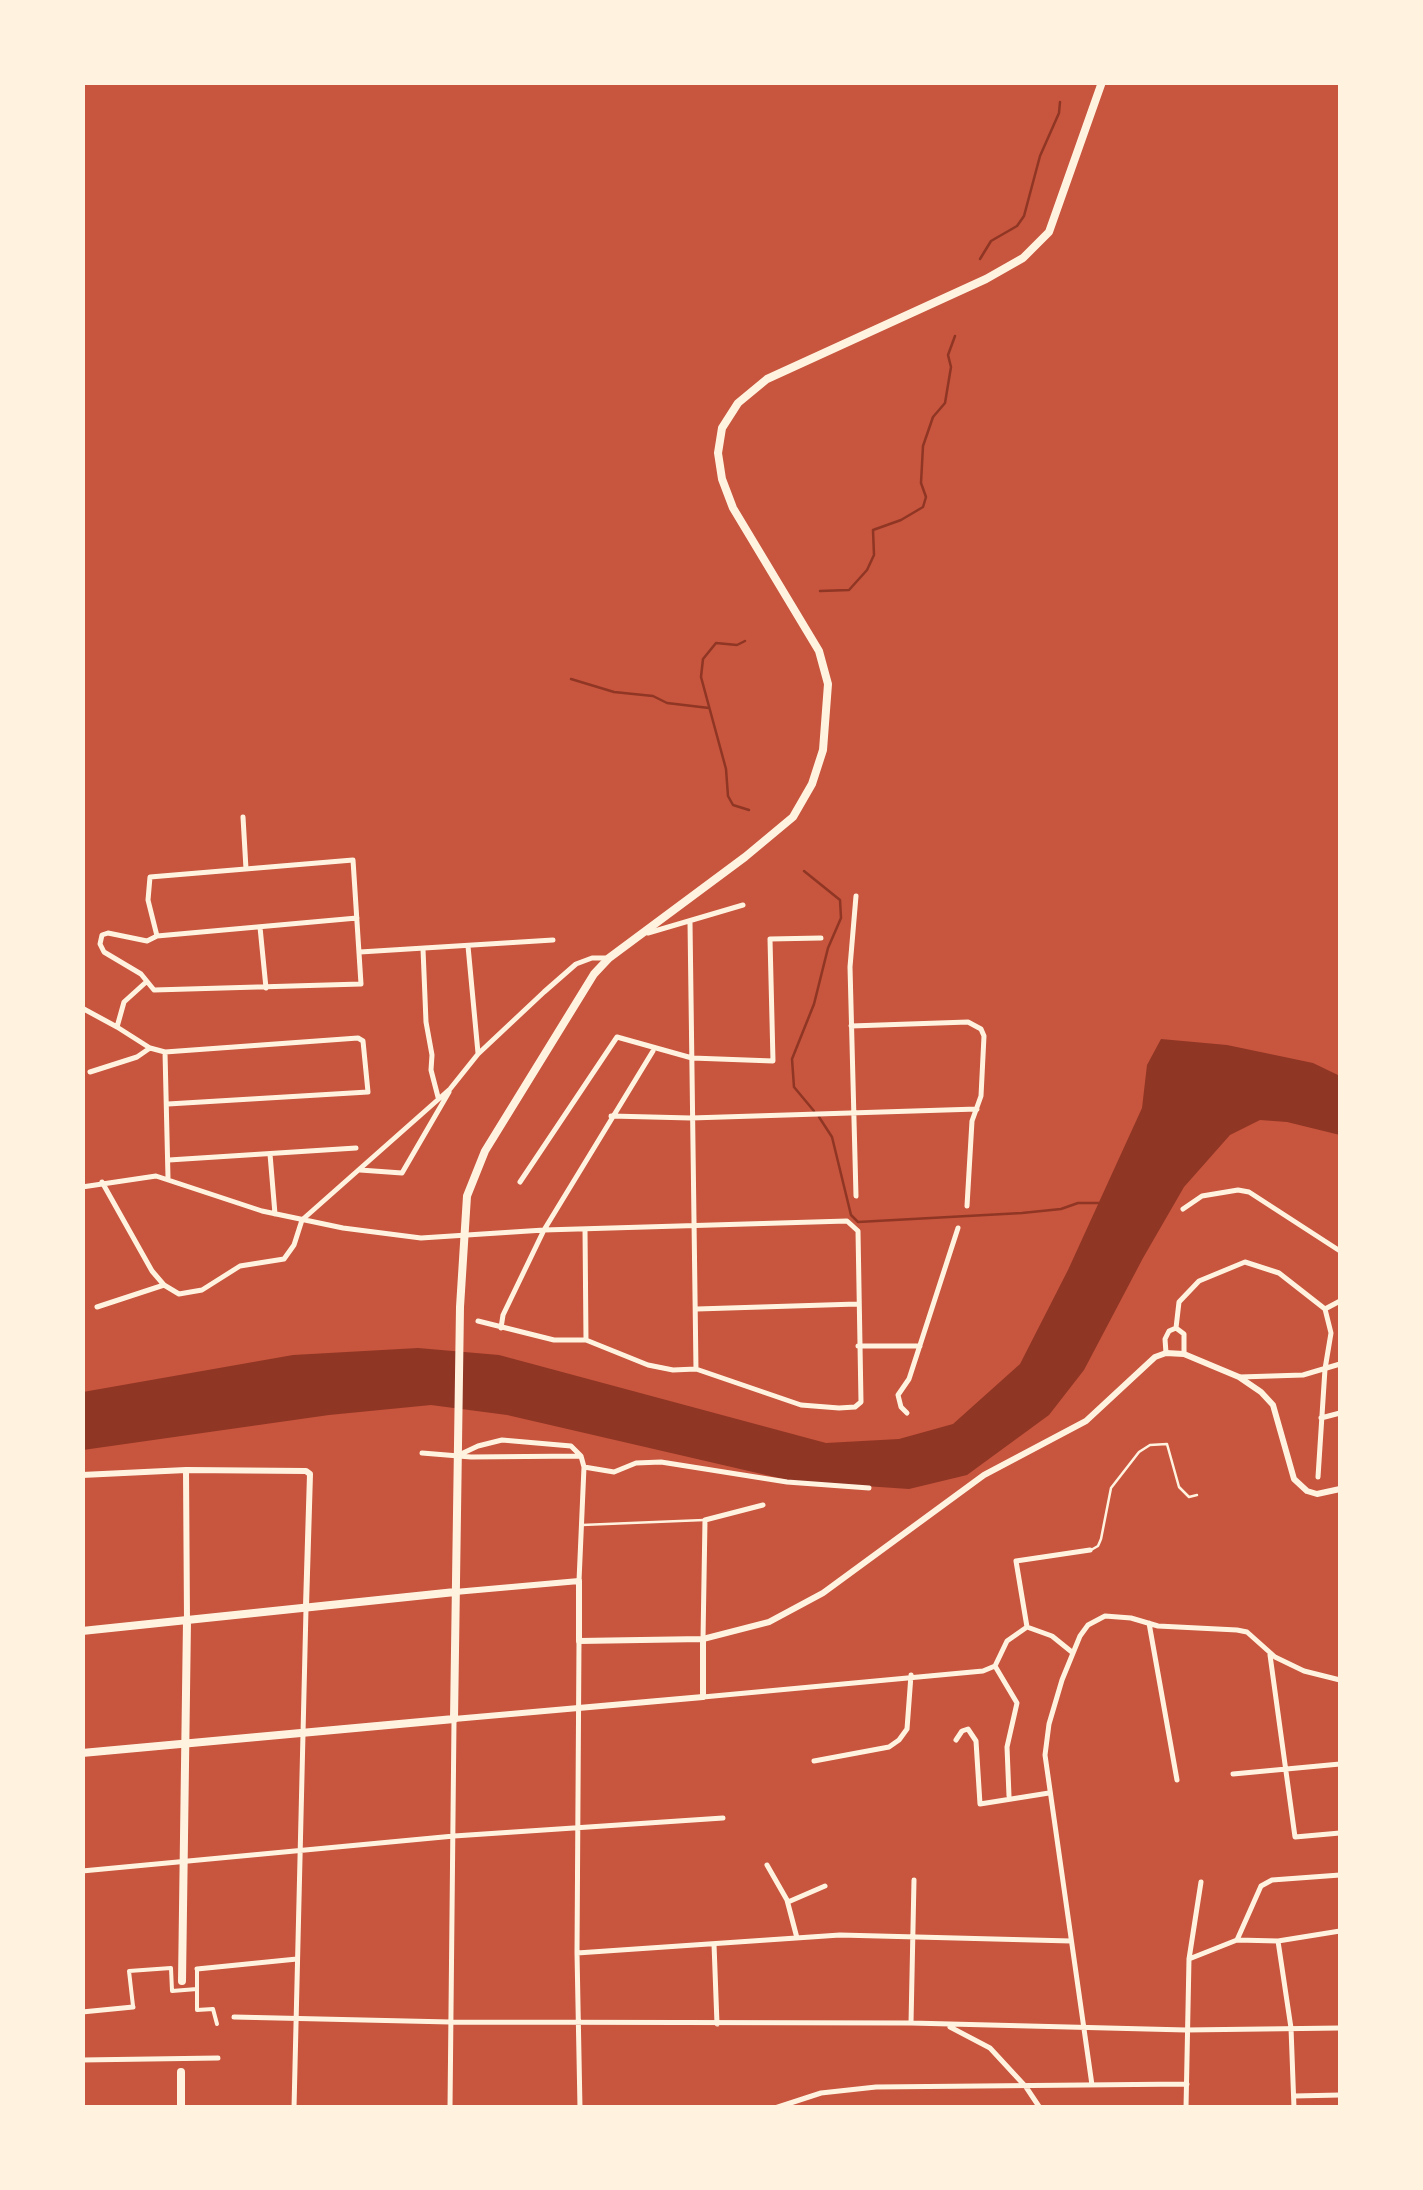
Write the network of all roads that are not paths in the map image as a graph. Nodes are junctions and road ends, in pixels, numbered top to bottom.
1 (1102, 82) edge
2 (243, 817) dead end
3 (246, 869) junction
4 (856, 896) dead end
5 (742, 905) dead end
6 (357, 918) junction
7 (690, 922) junction
8 (260, 927) junction
9 (640, 935) junction
10 (157, 936) junction
11 (821, 938) dead end
12 (553, 940) dead end
13 (468, 946) junction
14 (423, 948) junction
15 (360, 952) junction
16 (609, 958) junction
17 (145, 983) junction
18 (266, 988) junction
19 (82, 1008) edge
20 (851, 1026) junction
21 (117, 1027) junction
22 (150, 1048) junction
23 (654, 1050) junction
24 (165, 1052) junction
25 (478, 1054) junction
26 (692, 1058) junction
27 (90, 1072) dead end
28 (450, 1089) junction
29 (438, 1097) junction
30 (168, 1104) junction
31 (977, 1109) junction
32 (854, 1112) junction
33 (611, 1116) junction
34 (691, 1118) junction
35 (356, 1148) dead end
36 (270, 1154) junction
37 (168, 1160) junction
38 (360, 1170) junction
39 (168, 1179) junction
40 (102, 1182) junction
41 (520, 1182) dead end
42 (82, 1187) edge
43 (856, 1196) dead end
44 (967, 1206) dead end
45 (1184, 1209) dead end
46 (276, 1214) junction
47 (302, 1220) junction
48 (692, 1226) junction
49 (958, 1228) dead end
50 (585, 1229) junction
51 (544, 1230) junction
52 (464, 1234) junction
53 (1340, 1251) edge
54 (164, 1286) junction
55 (1340, 1301) edge
56 (857, 1304) junction
57 (97, 1307) dead end
58 (696, 1308) junction
59 (1325, 1310) junction
60 (478, 1320) dead end
61 (501, 1328) junction
62 (1176, 1328) junction
63 (586, 1340) junction
64 (858, 1346) junction
65 (920, 1346) junction
66 (1166, 1353) junction
67 (1184, 1354) junction
68 (1340, 1364) edge
69 (696, 1369) junction
70 (1325, 1369) junction
71 (1239, 1377) junction
72 (908, 1413) dead end
73 (1340, 1413) edge
74 (1321, 1418) junction
75 (422, 1452) dead end
76 (459, 1456) junction
77 (581, 1456) junction
78 (584, 1467) junction
79 (186, 1470) junction
80 (82, 1475) edge
81 (1318, 1477) dead end
82 (869, 1488) dead end
83 (1340, 1489) edge
84 (1197, 1496) dead end
85 (763, 1505) dead end
86 (705, 1520) junction
87 (580, 1524) junction
88 (1090, 1550) joint
89 (579, 1581) junction
90 (455, 1592) junction
91 (306, 1606) junction
92 (186, 1621) junction
93 (1149, 1624) junction
94 (1028, 1627) junction
95 (82, 1631) edge
96 (703, 1639) junction
97 (579, 1641) junction
98 (1269, 1652) junction
99 (1073, 1653) junction
100 (996, 1666) junction
101 (911, 1675) junction
102 (1340, 1680) edge
103 (703, 1698) junction
104 (580, 1707) junction
105 (454, 1719) junction
106 (304, 1733) junction
107 (956, 1740) dead end
108 (187, 1742) junction
109 (82, 1753) edge
110 (814, 1761) dead end
111 (1340, 1764) edge
112 (1285, 1769) junction
113 (1233, 1774) dead end
114 (1177, 1780) dead end
115 (1049, 1793) junction
116 (1009, 1797) junction
117 (724, 1818) dead end
118 (578, 1828) junction
119 (1340, 1833) edge
120 (454, 1836) junction
121 (302, 1852) junction
122 (186, 1863) junction
123 (767, 1865) dead end
124 (82, 1871) edge
125 (1340, 1875) edge
126 (914, 1880) dead end
127 (1201, 1882) dead end
128 (825, 1886) dead end
129 (788, 1902) junction
130 (1340, 1931) edge
131 (913, 1936) junction
132 (797, 1938) junction
133 (1236, 1940) junction
134 (1071, 1941) junction
135 (1278, 1941) junction
136 (714, 1944) junction
137 (576, 1953) junction
138 (297, 1959) junction
139 (1189, 1959) junction
140 (196, 1969) joint
141 (182, 1981) dead end
142 (197, 1989) junction
143 (133, 2008) joint
144 (82, 2012) edge
145 (234, 2016) dead end
146 (297, 2020) junction
147 (450, 2022) junction
148 (577, 2023) junction
149 (910, 2023) junction
150 (217, 2024) dead end
151 (716, 2024) junction
152 (948, 2025) junction
153 (1085, 2026) junction
154 (1291, 2028) junction
155 (1340, 2028) edge
156 (1186, 2030) junction
157 (218, 2058) dead end
158 (82, 2060) edge
159 (181, 2072) dead end
160 (1187, 2084) junction
161 (1092, 2085) junction
162 (1026, 2086) junction
163 (1340, 2095) edge
164 (1294, 2096) junction
165 (181, 2108) edge
166 (294, 2108) edge
167 (450, 2108) edge
168 (580, 2108) edge
169 (775, 2108) edge
170 (1040, 2108) edge
171 (1186, 2108) edge
172 (1294, 2108) edge

1 - 9 main road
2 - 3 street
3 - 6 street
3 - 10 street
4 - 20 street
5 - 7 street
6 - 8 street
6 - 15 street
7 - 9 street
7 - 26 street
8 - 10 street
8 - 18 street
9 - 16 main road
10 - 17 street
11 - 26 street
12 - 13 street
13 - 14 street
13 - 25 street
14 - 15 street
14 - 29 street
15 - 18 street
16 - 25 street
16 - 52 main road
17 - 18 street
17 - 21 street
19 - 21 street
20 - 31 street
20 - 32 street
21 - 22 street
22 - 24 street
22 - 27 street
23 - 26 street
23 - 33 street
23 - 41 street
24 - 30 street
24 - 30 street
25 - 28 street
26 - 34 street
28 - 29 street
28 - 38 street
29 - 38 street
30 - 37 street
31 - 32 street
31 - 44 street
32 - 34 street
32 - 43 street
33 - 34 street
33 - 51 street
34 - 48 street
35 - 36 street
36 - 37 street
36 - 46 street
37 - 39 street
38 - 47 street
39 - 40 street
39 - 46 street
40 - 42 street
40 - 54 street
45 - 53 street
46 - 47 street
47 - 52 street
47 - 54 street
48 - 50 street
48 - 56 street
48 - 58 street
49 - 65 street
50 - 51 street
50 - 63 street
51 - 52 street
51 - 61 street
52 - 90 main road
54 - 57 street
55 - 59 street
56 - 58 street
56 - 64 street
58 - 69 street
59 - 62 street
59 - 70 street
60 - 61 street
61 - 63 street
62 - 66 street
62 - 67 street
63 - 69 street
64 - 65 street
64 - 69 street
65 - 72 street
66 - 67 street
66 - 96 street
67 - 71 street
68 - 70 street
70 - 71 street
70 - 74 street
71 - 83 street
73 - 74 street
74 - 81 street
75 - 76 street
76 - 77 street
76 - 77 street
77 - 78 street
78 - 82 street
78 - 87 street
79 - 80 street
79 - 91 street
79 - 92 street
84 - 88 lane
85 - 86 street
86 - 87 lane
86 - 96 street
87 - 89 street
88 - 94 street
89 - 90 street
89 - 97 street
90 - 91 main road
90 - 105 main road
91 - 92 main road
91 - 106 street
92 - 95 main road
92 - 108 main road
93 - 98 street
93 - 99 street
93 - 114 street
94 - 99 street
94 - 100 street
96 - 97 street
96 - 103 street
97 - 104 street
98 - 102 street
98 - 112 street
99 - 115 street
100 - 101 street
100 - 116 street
101 - 103 street
101 - 110 street
103 - 104 street
104 - 105 street
104 - 118 street
105 - 106 main road
105 - 120 street
106 - 108 main road
106 - 121 street
107 - 116 street
108 - 109 main road
108 - 122 main road
111 - 112 street
112 - 113 street
112 - 119 street
115 - 116 street
115 - 134 street
117 - 118 street
118 - 120 street
118 - 137 street
120 - 121 street
120 - 147 street
121 - 122 street
121 - 138 street
122 - 124 street
122 - 141 main road
123 - 129 street
125 - 133 street
126 - 131 street
127 - 139 street
128 - 129 street
129 - 132 street
130 - 135 street
131 - 132 street
131 - 134 street
131 - 149 street
132 - 136 street
133 - 135 street
133 - 139 street
134 - 153 street
135 - 154 street
136 - 137 street
136 - 151 street
137 - 148 street
138 - 140 street
138 - 146 street
139 - 156 street
140 - 142 street
142 - 143 street
142 - 150 street
143 - 144 street
145 - 146 street
146 - 147 street
146 - 166 street
147 - 148 street
147 - 167 street
148 - 151 street
148 - 168 street
149 - 151 street
149 - 152 street
152 - 153 street
152 - 162 street
153 - 156 street
153 - 161 street
154 - 155 street
154 - 156 street
154 - 164 street
156 - 160 street
157 - 158 street
159 - 165 main road
160 - 161 street
160 - 171 street
161 - 162 street
162 - 169 street
162 - 170 street
163 - 164 street
164 - 172 street

